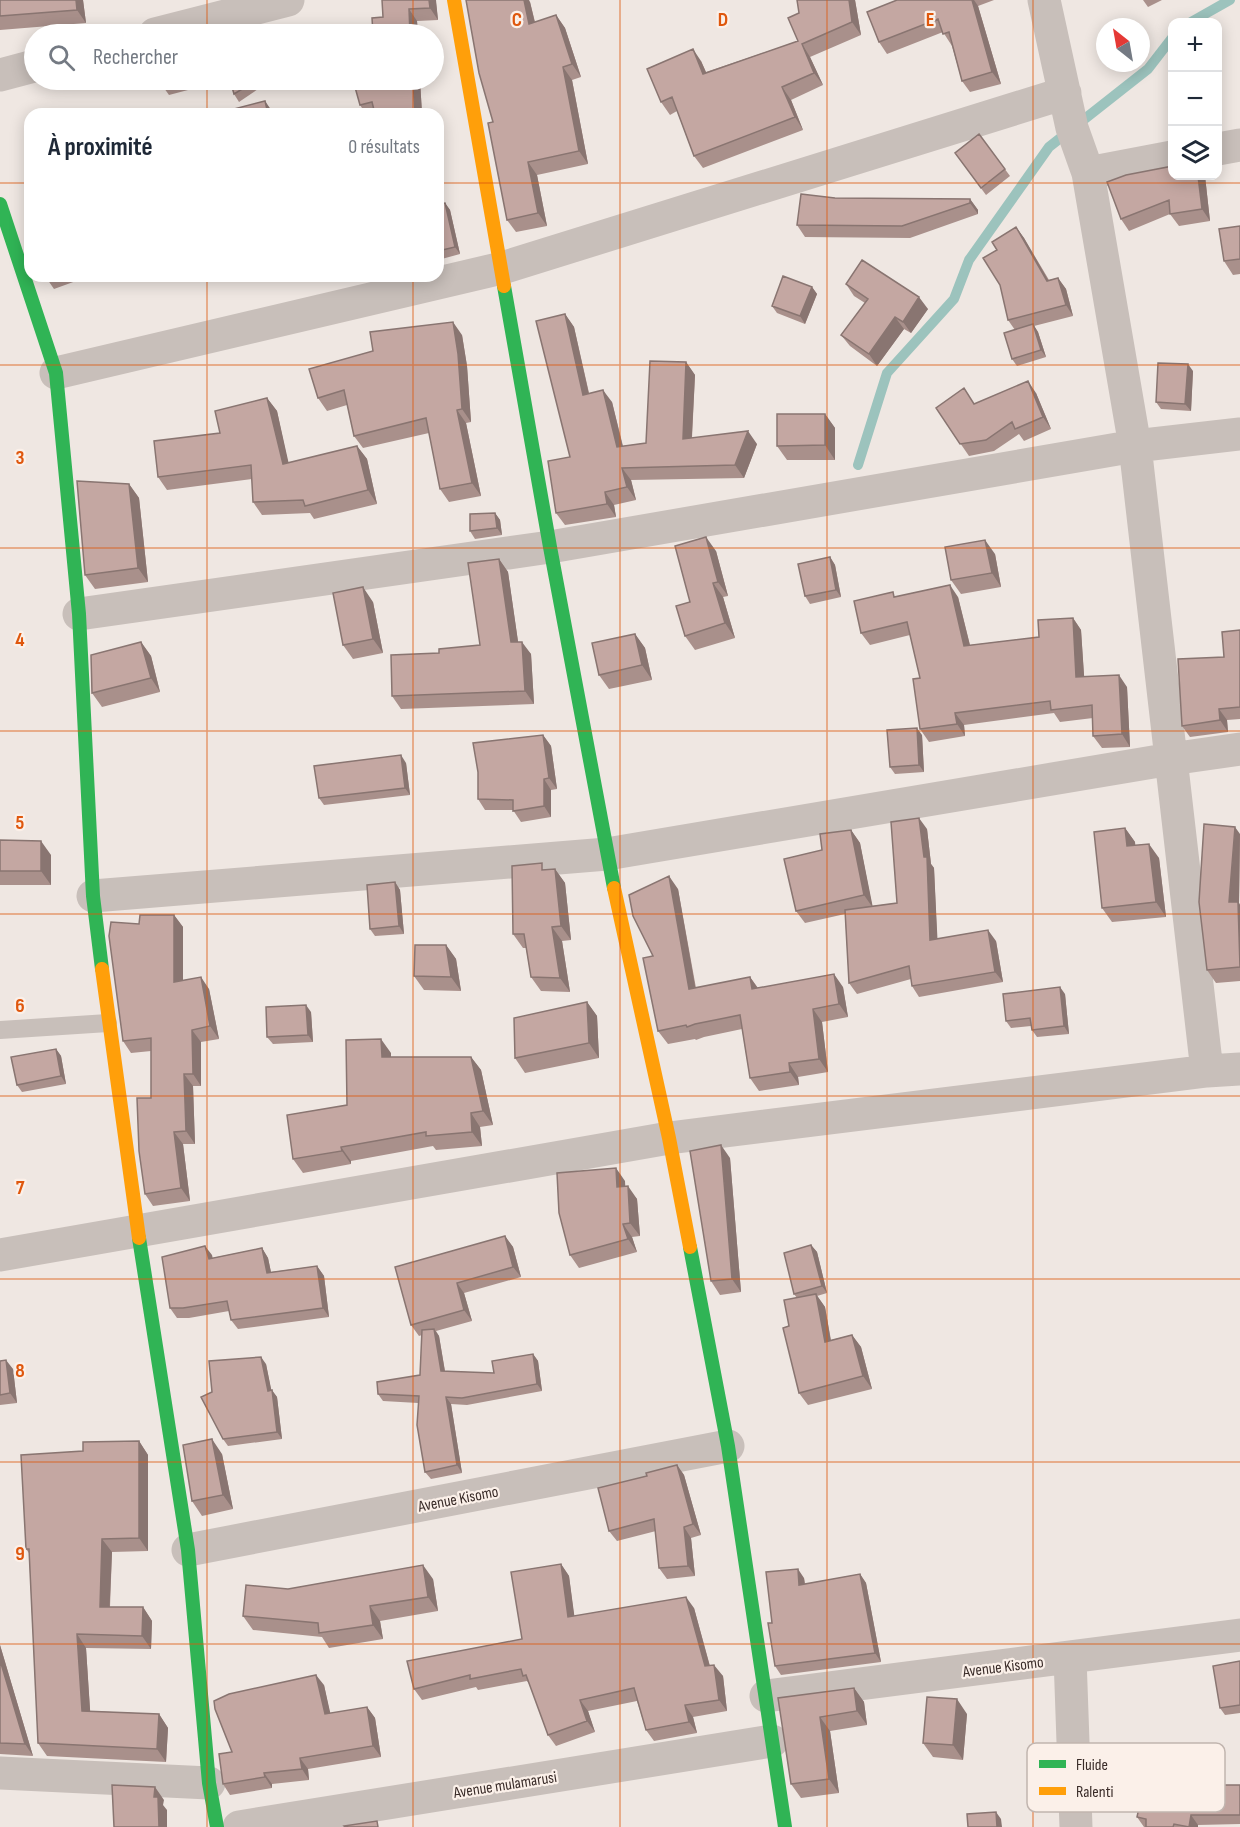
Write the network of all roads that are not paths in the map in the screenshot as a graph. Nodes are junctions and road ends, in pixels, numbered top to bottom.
1 (288, 0) edge
2 (454, 0) edge
3 (1044, 0) edge
4 (194, 24) edge
5 (24, 69) edge
6 (0, 75) edge
7 (1065, 93) junction
8 (1240, 145) edge
9 (1222, 148) edge
10 (1168, 158) edge
11 (1088, 173) junction
12 (0, 204) edge
13 (502, 268) junction
14 (24, 276) edge
15 (26, 282) edge
16 (443, 282) edge
17 (444, 282) edge
18 (56, 373) junction
19 (1240, 434) edge
20 (1135, 446) junction
21 (550, 547) junction
22 (80, 614) junction
23 (1240, 749) edge
24 (1171, 759) junction
25 (607, 854) junction
26 (93, 896) junction
27 (108, 1023) junction
28 (0, 1030) edge
29 (1240, 1069) edge
30 (1207, 1071) junction
31 (669, 1138) junction
32 (138, 1231) junction
33 (0, 1255) edge
34 (728, 1446) junction
35 (188, 1550) junction
36 (1240, 1635) edge
37 (1070, 1657) junction
38 (766, 1696) junction
39 (772, 1741) junction
40 (1073, 1743) edge
41 (0, 1773) edge
42 (209, 1783) junction
43 (1075, 1812) edge
44 (217, 1827) edge
45 (239, 1827) edge
46 (785, 1827) edge
47 (1076, 1827) edge

1 - 4 street
2 - 13 street
3 - 7 street
5 - 6 street
7 - 11 street
7 - 13 street
8 - 9 street
10 - 11 street
11 - 20 street
12 - 14 street
13 - 17 street
13 - 21 street
15 - 18 street
16 - 18 street
18 - 22 street
19 - 20 street
20 - 21 street
20 - 24 street
21 - 22 street
21 - 25 street
22 - 26 street
23 - 24 street
24 - 25 street
24 - 30 street
25 - 26 street
25 - 31 street
26 - 27 street
27 - 28 lane
27 - 32 street
29 - 30 street
30 - 31 street
31 - 32 street
31 - 34 street
32 - 33 street
32 - 35 street
34 - 35 street, Avenue Kisomo
34 - 38 street
35 - 42 street
36 - 37 street, Avenue Kisomo
37 - 38 street, Avenue Kisomo
37 - 40 street
38 - 39 street
39 - 45 street, Avenue mulamarusi
39 - 46 street
41 - 42 street
42 - 44 street
43 - 47 street

